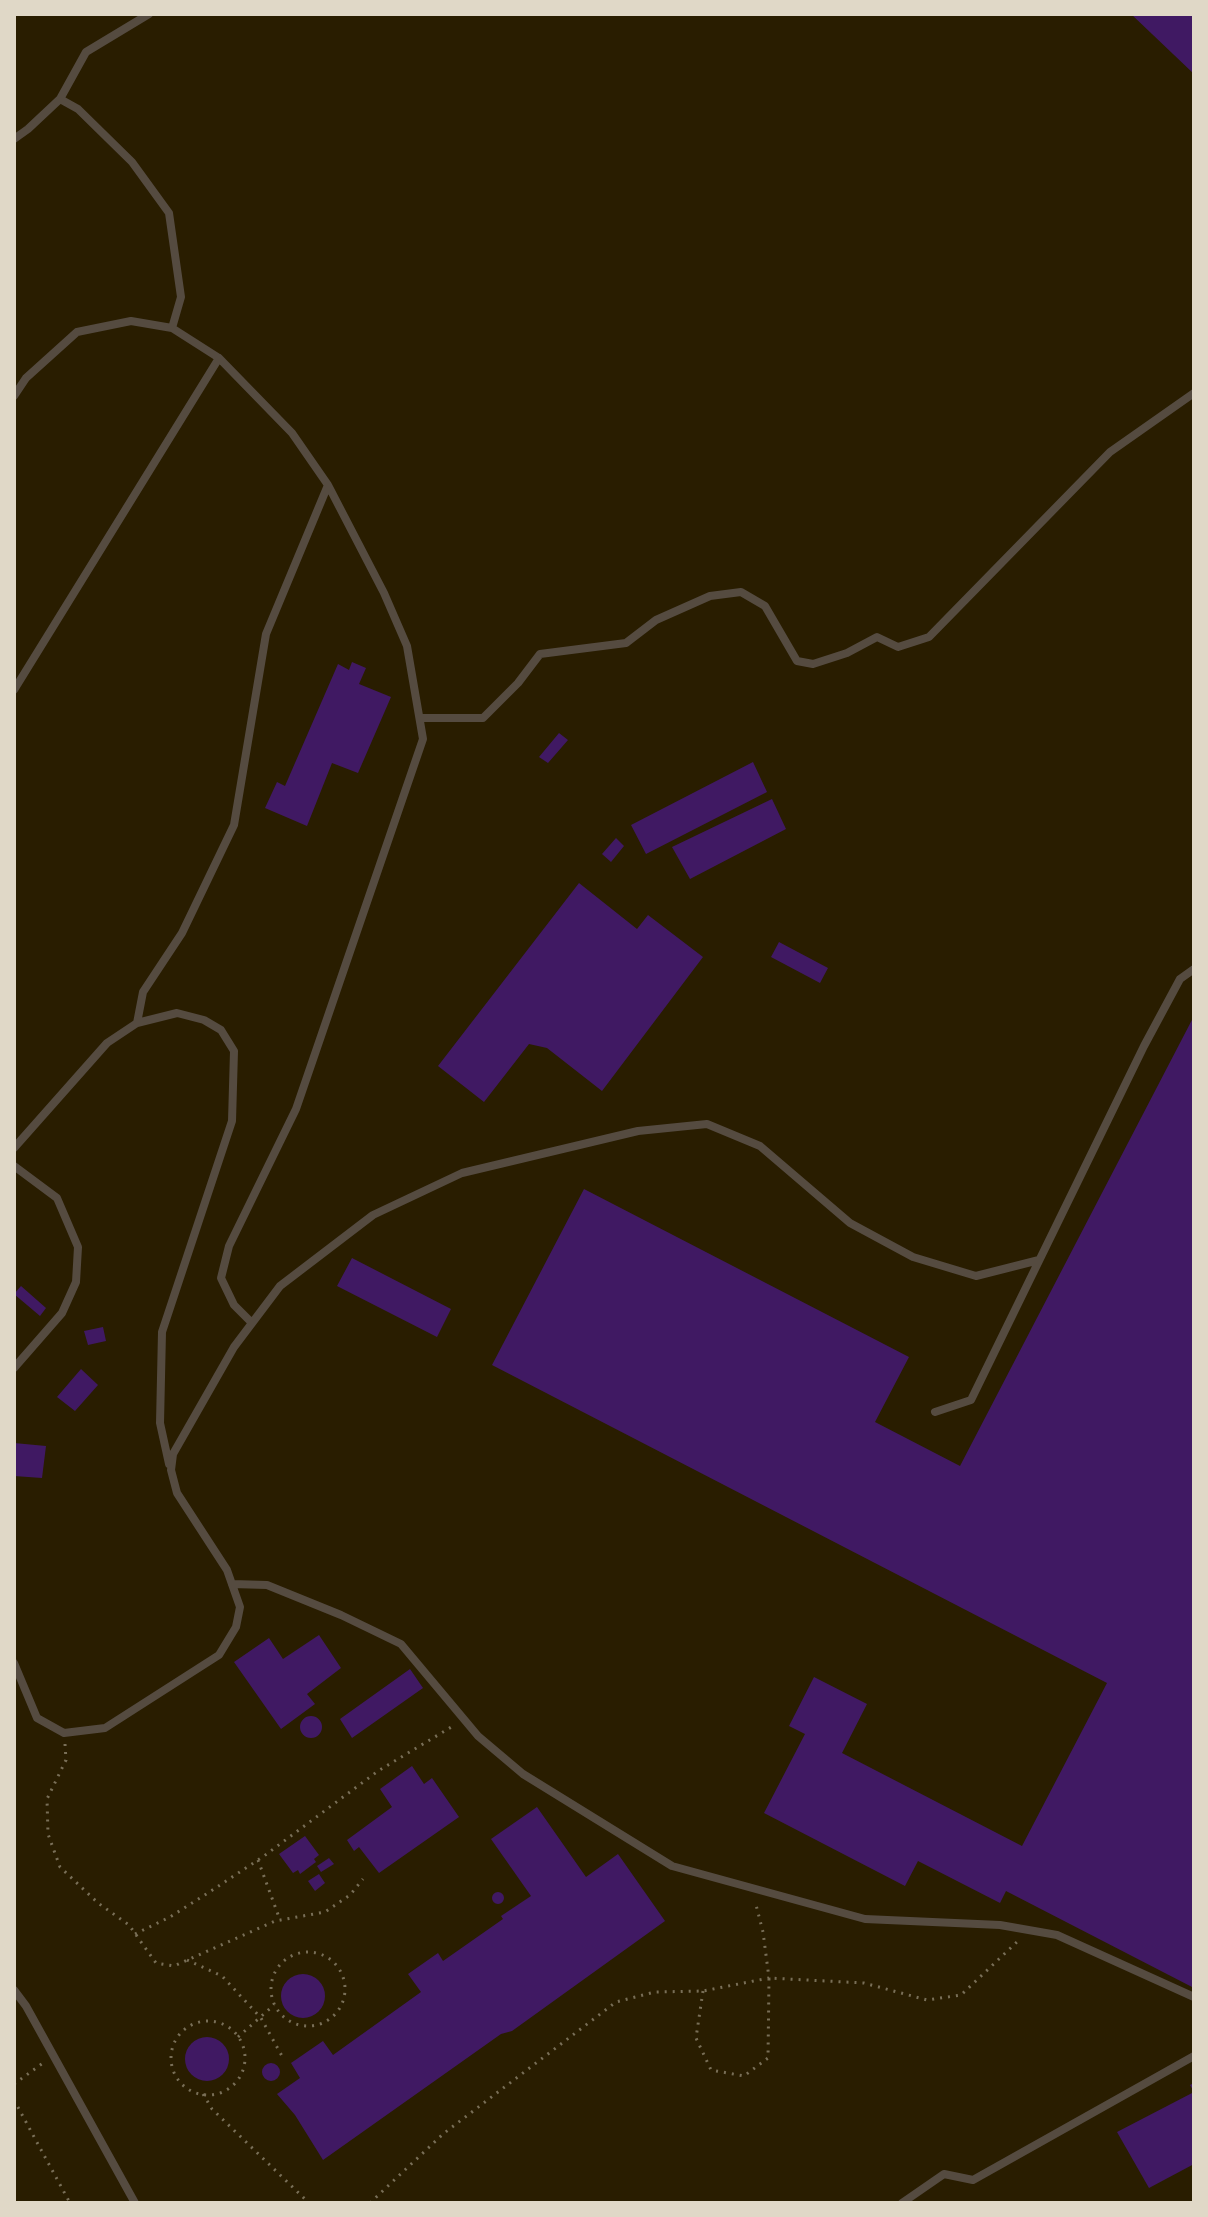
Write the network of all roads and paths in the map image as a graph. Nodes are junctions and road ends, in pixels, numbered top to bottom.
1 (149, 14) edge
2 (60, 99) junction
3 (14, 139) edge
4 (172, 328) junction
5 (219, 358) junction
6 (1194, 393) edge
7 (14, 396) edge
8 (328, 485) junction
9 (14, 690) edge
10 (420, 718) junction
11 (1194, 969) edge
12 (137, 1023) junction
13 (14, 1148) edge
14 (14, 1166) edge
15 (1039, 1260) junction
16 (252, 1323) junction
17 (14, 1368) edge
18 (935, 1412) dead end
19 (171, 1470) junction
20 (232, 1584) junction
21 (14, 1663) edge
22 (463, 1719) junction
23 (64, 1733) junction
24 (258, 1860) junction
25 (363, 1879) dead end
26 (753, 1889) junction
27 (281, 1920) junction
28 (1029, 1930) junction
29 (135, 1934) junction
30 (187, 1960) junction
31 (769, 1978) junction
32 (14, 1990) edge
33 (703, 1991) junction
34 (1194, 1997) edge
35 (274, 2005) junction
36 (261, 2018) junction
37 (238, 2037) junction
38 (53, 2056) junction
39 (282, 2056) dead end
40 (1194, 2056) edge
41 (14, 2084) edge
42 (203, 2094) junction
43 (14, 2100) edge
44 (70, 2203) edge
45 (135, 2203) edge
46 (309, 2203) edge
47 (370, 2203) edge
48 (902, 2203) edge

1 - 2 lane
2 - 3 lane
2 - 4 lane
4 - 5 lane
4 - 7 lane
5 - 8 lane
5 - 9 lane
6 - 10 lane
8 - 10 lane
8 - 12 lane
10 - 16 lane
11 - 15 lane
12 - 13 lane
12 - 19 lane
14 - 17 lane
15 - 16 lane
15 - 18 lane
16 - 19 lane
19 - 20 lane
20 - 22 lane
20 - 23 lane
21 - 23 lane
22 - 24 path
22 - 26 lane
23 - 29 path
24 - 27 path
24 - 29 path
25 - 27 path
26 - 28 lane
26 - 31 path
27 - 30 path
28 - 31 path
28 - 34 lane
29 - 30 path
30 - 36 path
31 - 33 path
31 - 33 path
32 - 38 lane
33 - 47 path
35 - 35 path
35 - 36 path
36 - 37 path
36 - 39 path
37 - 42 path
37 - 42 path
38 - 41 path
38 - 45 lane
40 - 48 lane
42 - 46 path
43 - 44 path

